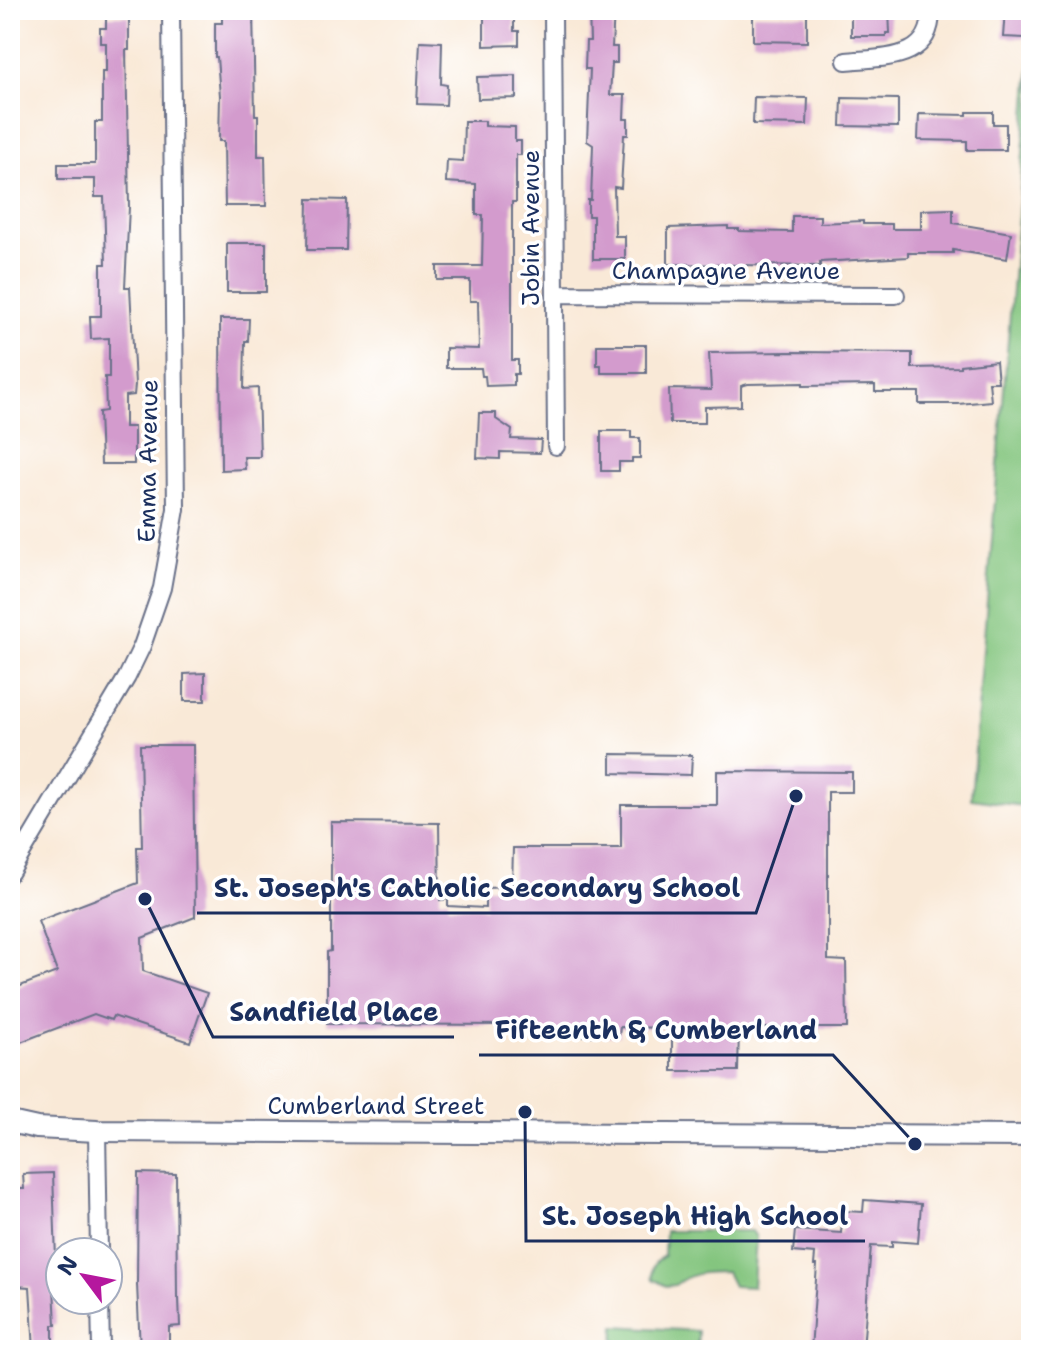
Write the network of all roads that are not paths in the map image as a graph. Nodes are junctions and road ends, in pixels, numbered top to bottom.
1 (171, 10) edge
2 (553, 10) edge
3 (931, 10) edge
4 (846, 61) dead end
5 (555, 294) junction
6 (896, 295) dead end
7 (556, 446) dead end
8 (10, 873) edge
9 (10, 1122) edge
10 (97, 1131) junction
11 (1031, 1136) edge
12 (99, 1236) edge
13 (100, 1316) edge
14 (101, 1350) edge

1 - 8 street, Emma Avenue
2 - 5 street, Jobin Avenue
3 - 4 street
5 - 6 street, Champagne Avenue
5 - 7 street, Jobin Avenue
9 - 10 street, Cumberland Street
10 - 11 street, Cumberland Street
10 - 12 street
13 - 14 street

